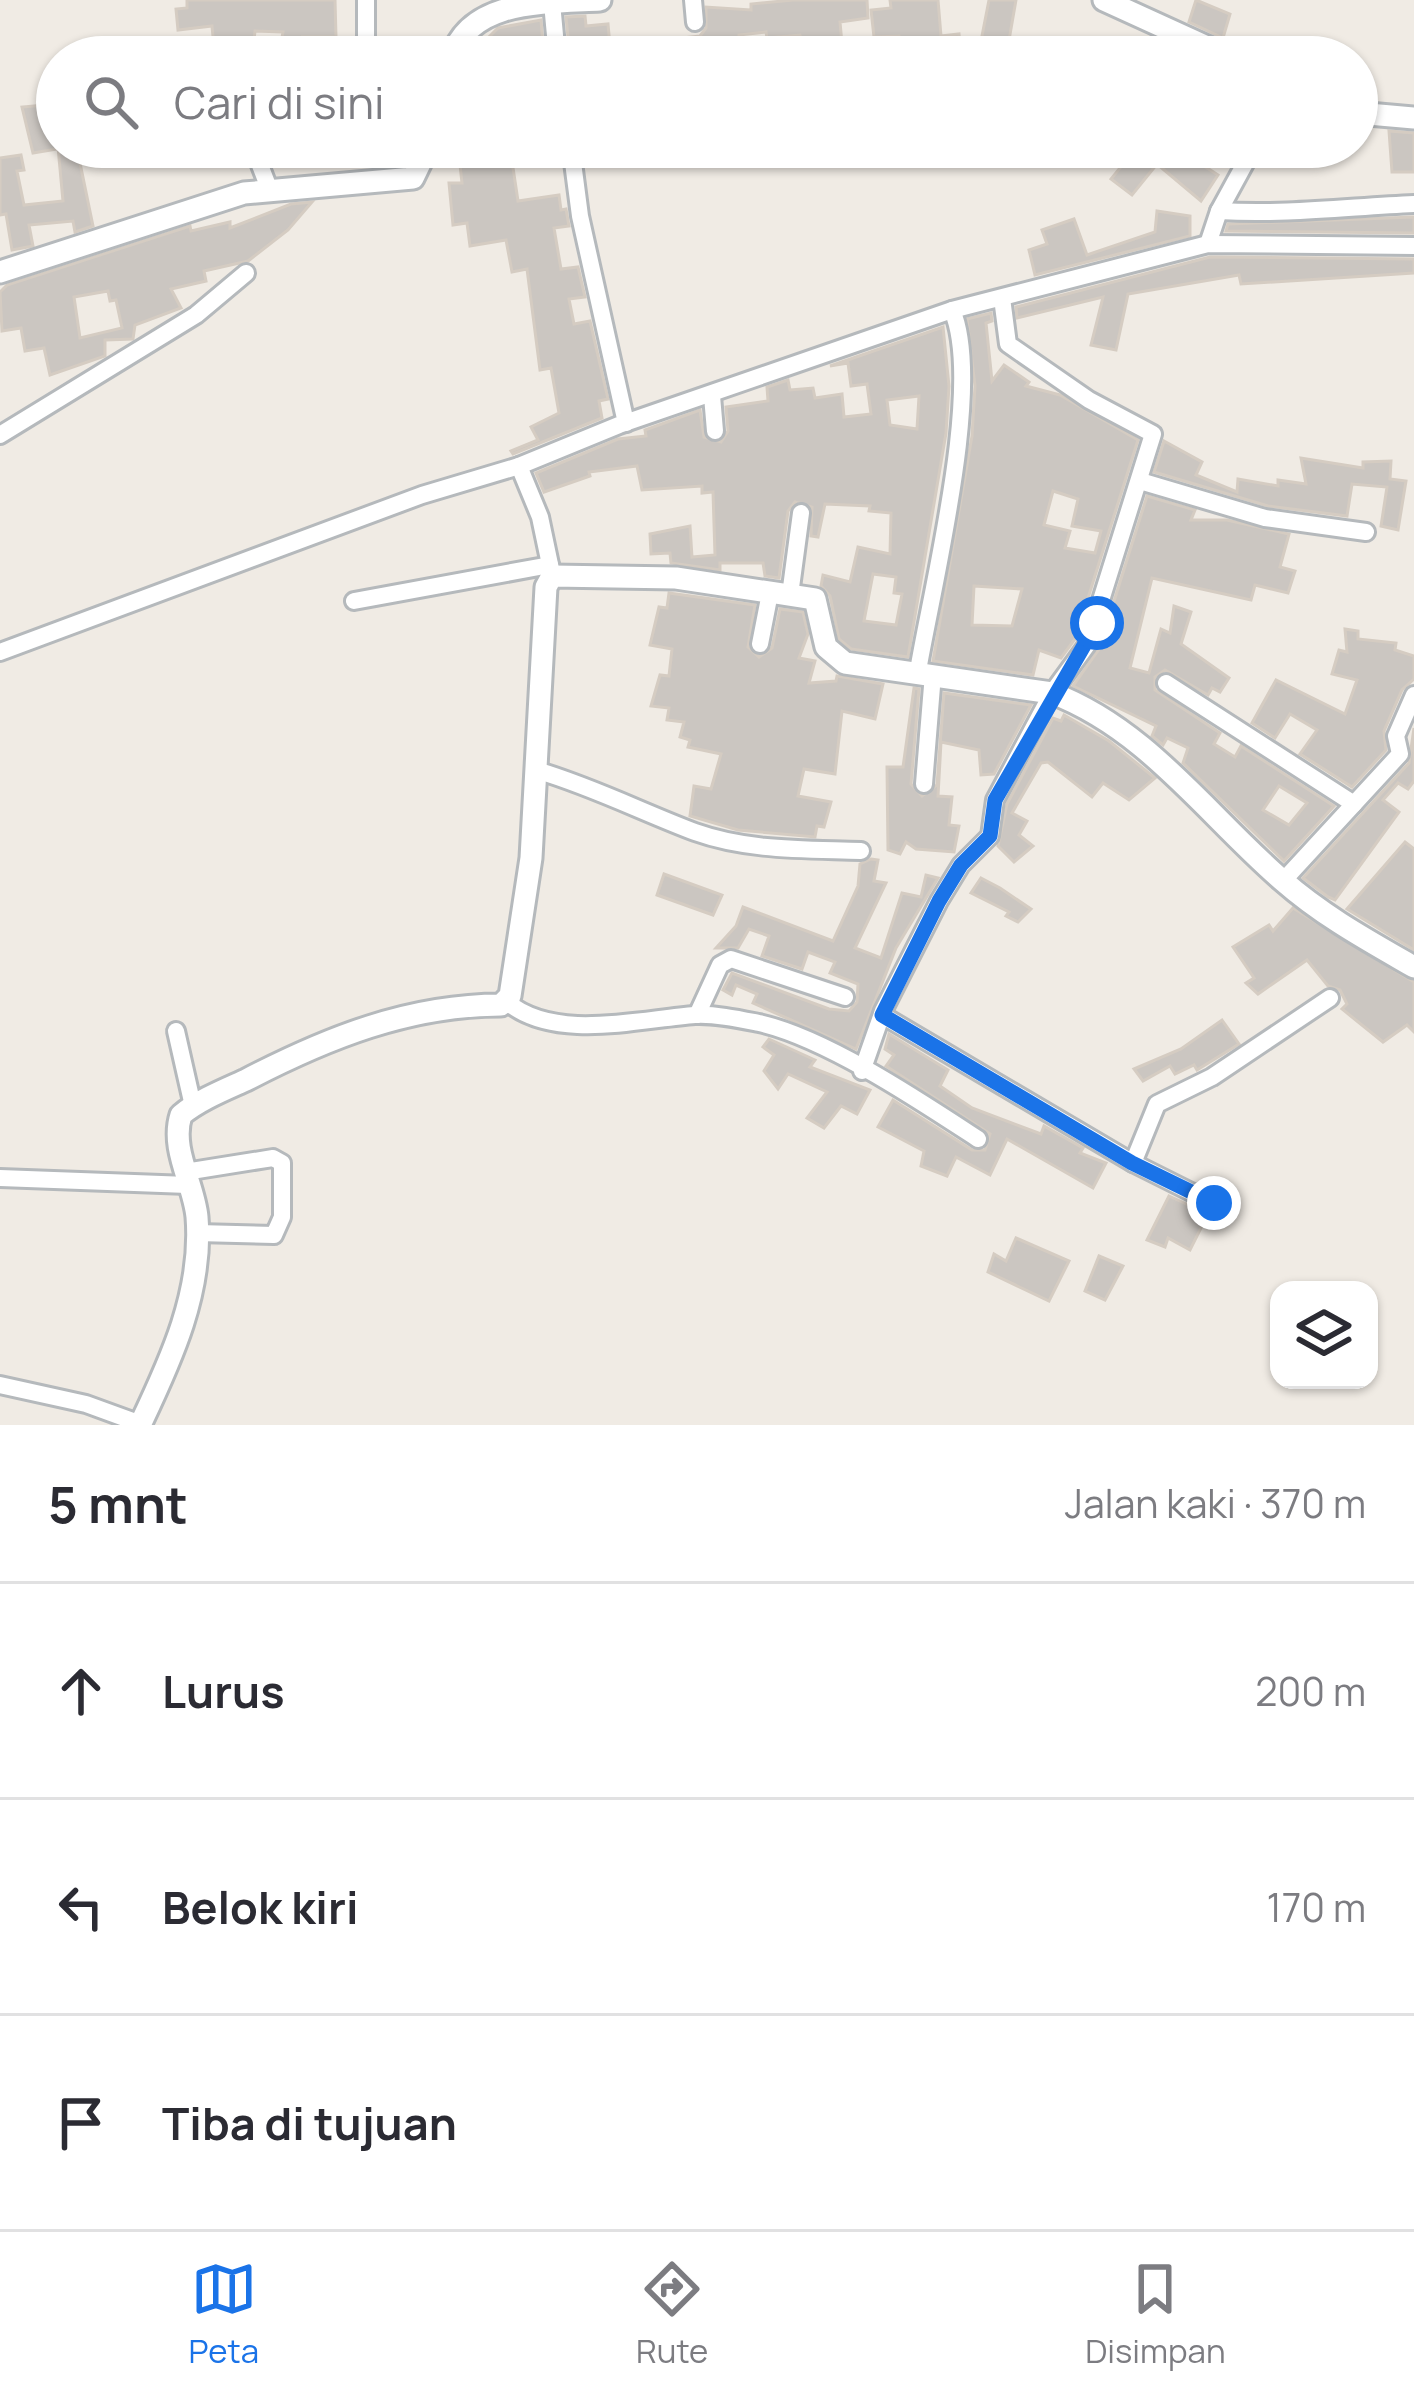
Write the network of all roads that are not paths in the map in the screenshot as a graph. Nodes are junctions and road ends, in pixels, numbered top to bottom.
1 (366, 0) edge
2 (600, 0) edge
3 (692, 0) edge
4 (1104, 0) edge
5 (558, 2) edge
6 (695, 22) dead end
7 (366, 36) edge
8 (458, 36) edge
9 (557, 36) edge
10 (1183, 36) edge
11 (1378, 115) edge
12 (1414, 118) edge
13 (261, 168) edge
14 (418, 168) edge
15 (574, 168) edge
16 (1243, 168) edge
17 (270, 191) junction
18 (1414, 204) edge
19 (1219, 211) junction
20 (1208, 244) junction
21 (1414, 246) edge
22 (0, 272) edge
23 (246, 273) dead end
24 (1002, 298) junction
25 (952, 310) junction
26 (712, 396) junction
27 (626, 423) junction
28 (715, 431) dead end
29 (0, 435) edge
30 (519, 466) junction
31 (1140, 481) junction
32 (801, 513) dead end
33 (1366, 532) dead end
34 (551, 570) junction
35 (780, 594) junction
36 (354, 601) dead end
37 (760, 644) dead end
38 (0, 652) edge
39 (926, 673) junction
40 (1166, 683) dead end
41 (1052, 693) junction
42 (1414, 694) edge
43 (538, 771) junction
44 (924, 784) dead end
45 (1354, 803) junction
46 (860, 851) dead end
47 (1283, 881) junction
48 (1414, 967) edge
49 (844, 997) dead end
50 (1330, 998) dead end
51 (509, 1005) junction
52 (882, 1015) junction
53 (690, 1016) junction
54 (176, 1031) dead end
55 (862, 1071) junction
56 (193, 1106) junction
57 (978, 1139) dead end
58 (1132, 1163) junction
59 (0, 1178) edge
60 (186, 1178) junction
61 (1214, 1203) dead end
62 (197, 1233) junction
63 (0, 1385) edge
64 (141, 1424) edge

1 - 7 street
2 - 5 street
3 - 6 street
4 - 10 street
5 - 8 street
5 - 9 street
11 - 12 street
13 - 17 street
14 - 17 street
15 - 27 street
16 - 19 street
17 - 22 street
18 - 19 street
19 - 20 street
20 - 21 street
20 - 24 street
23 - 29 street
24 - 25 street
24 - 31 street
25 - 26 street
25 - 39 street
26 - 27 street
26 - 28 street
27 - 30 street
30 - 34 street
30 - 38 street
31 - 33 street
31 - 41 street
32 - 35 street
34 - 35 street
34 - 36 street
34 - 43 street
35 - 37 street
35 - 39 street
39 - 41 street
39 - 44 street
40 - 45 street
41 - 47 street
41 - 52 street
42 - 45 street
43 - 46 street
43 - 51 street
45 - 47 street
47 - 48 street
49 - 53 street
50 - 58 street
51 - 53 street
51 - 56 street
52 - 55 street
52 - 58 street
53 - 55 street
54 - 56 street
55 - 57 street
56 - 60 street
58 - 61 street
59 - 60 street
60 - 62 street
60 - 62 street
62 - 64 street
63 - 64 street

